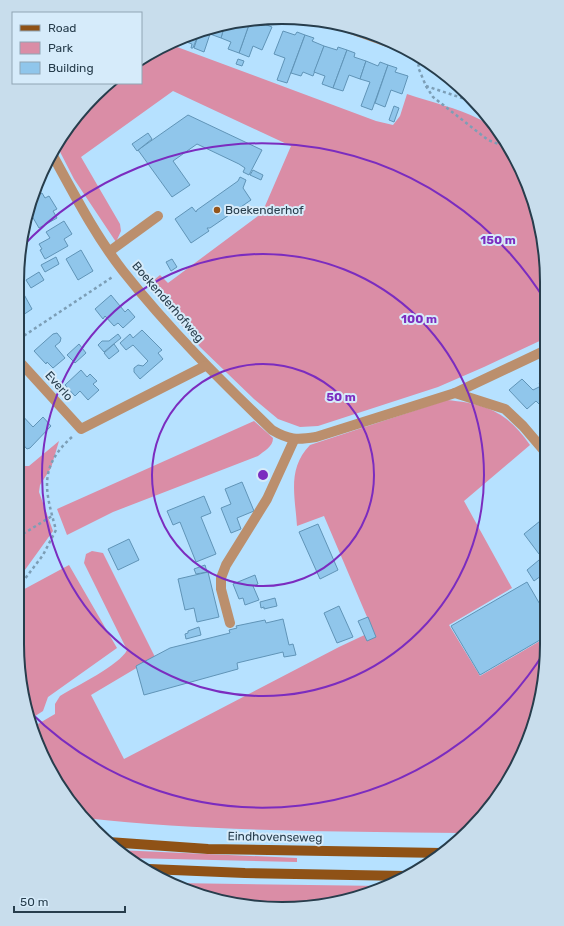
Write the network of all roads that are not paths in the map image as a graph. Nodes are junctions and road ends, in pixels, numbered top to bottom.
1 (55, 160) edge
2 (158, 216) dead end
3 (110, 251) junction
4 (540, 353) edge
5 (205, 366) junction
6 (24, 367) edge
7 (455, 393) junction
8 (294, 440) junction
9 (540, 446) edge
10 (230, 623) dead end
11 (118, 843) edge
12 (434, 853) edge
13 (157, 869) edge
14 (394, 876) edge

1 - 3 street, Boekenderhofweg
2 - 3 street
3 - 5 street, Boekenderhofweg
4 - 7 street
5 - 6 street, Everlo
5 - 8 street, Boekenderhofweg
7 - 8 street
7 - 9 street
8 - 10 street
11 - 12 main road, Eindhovenseweg
13 - 14 main road

